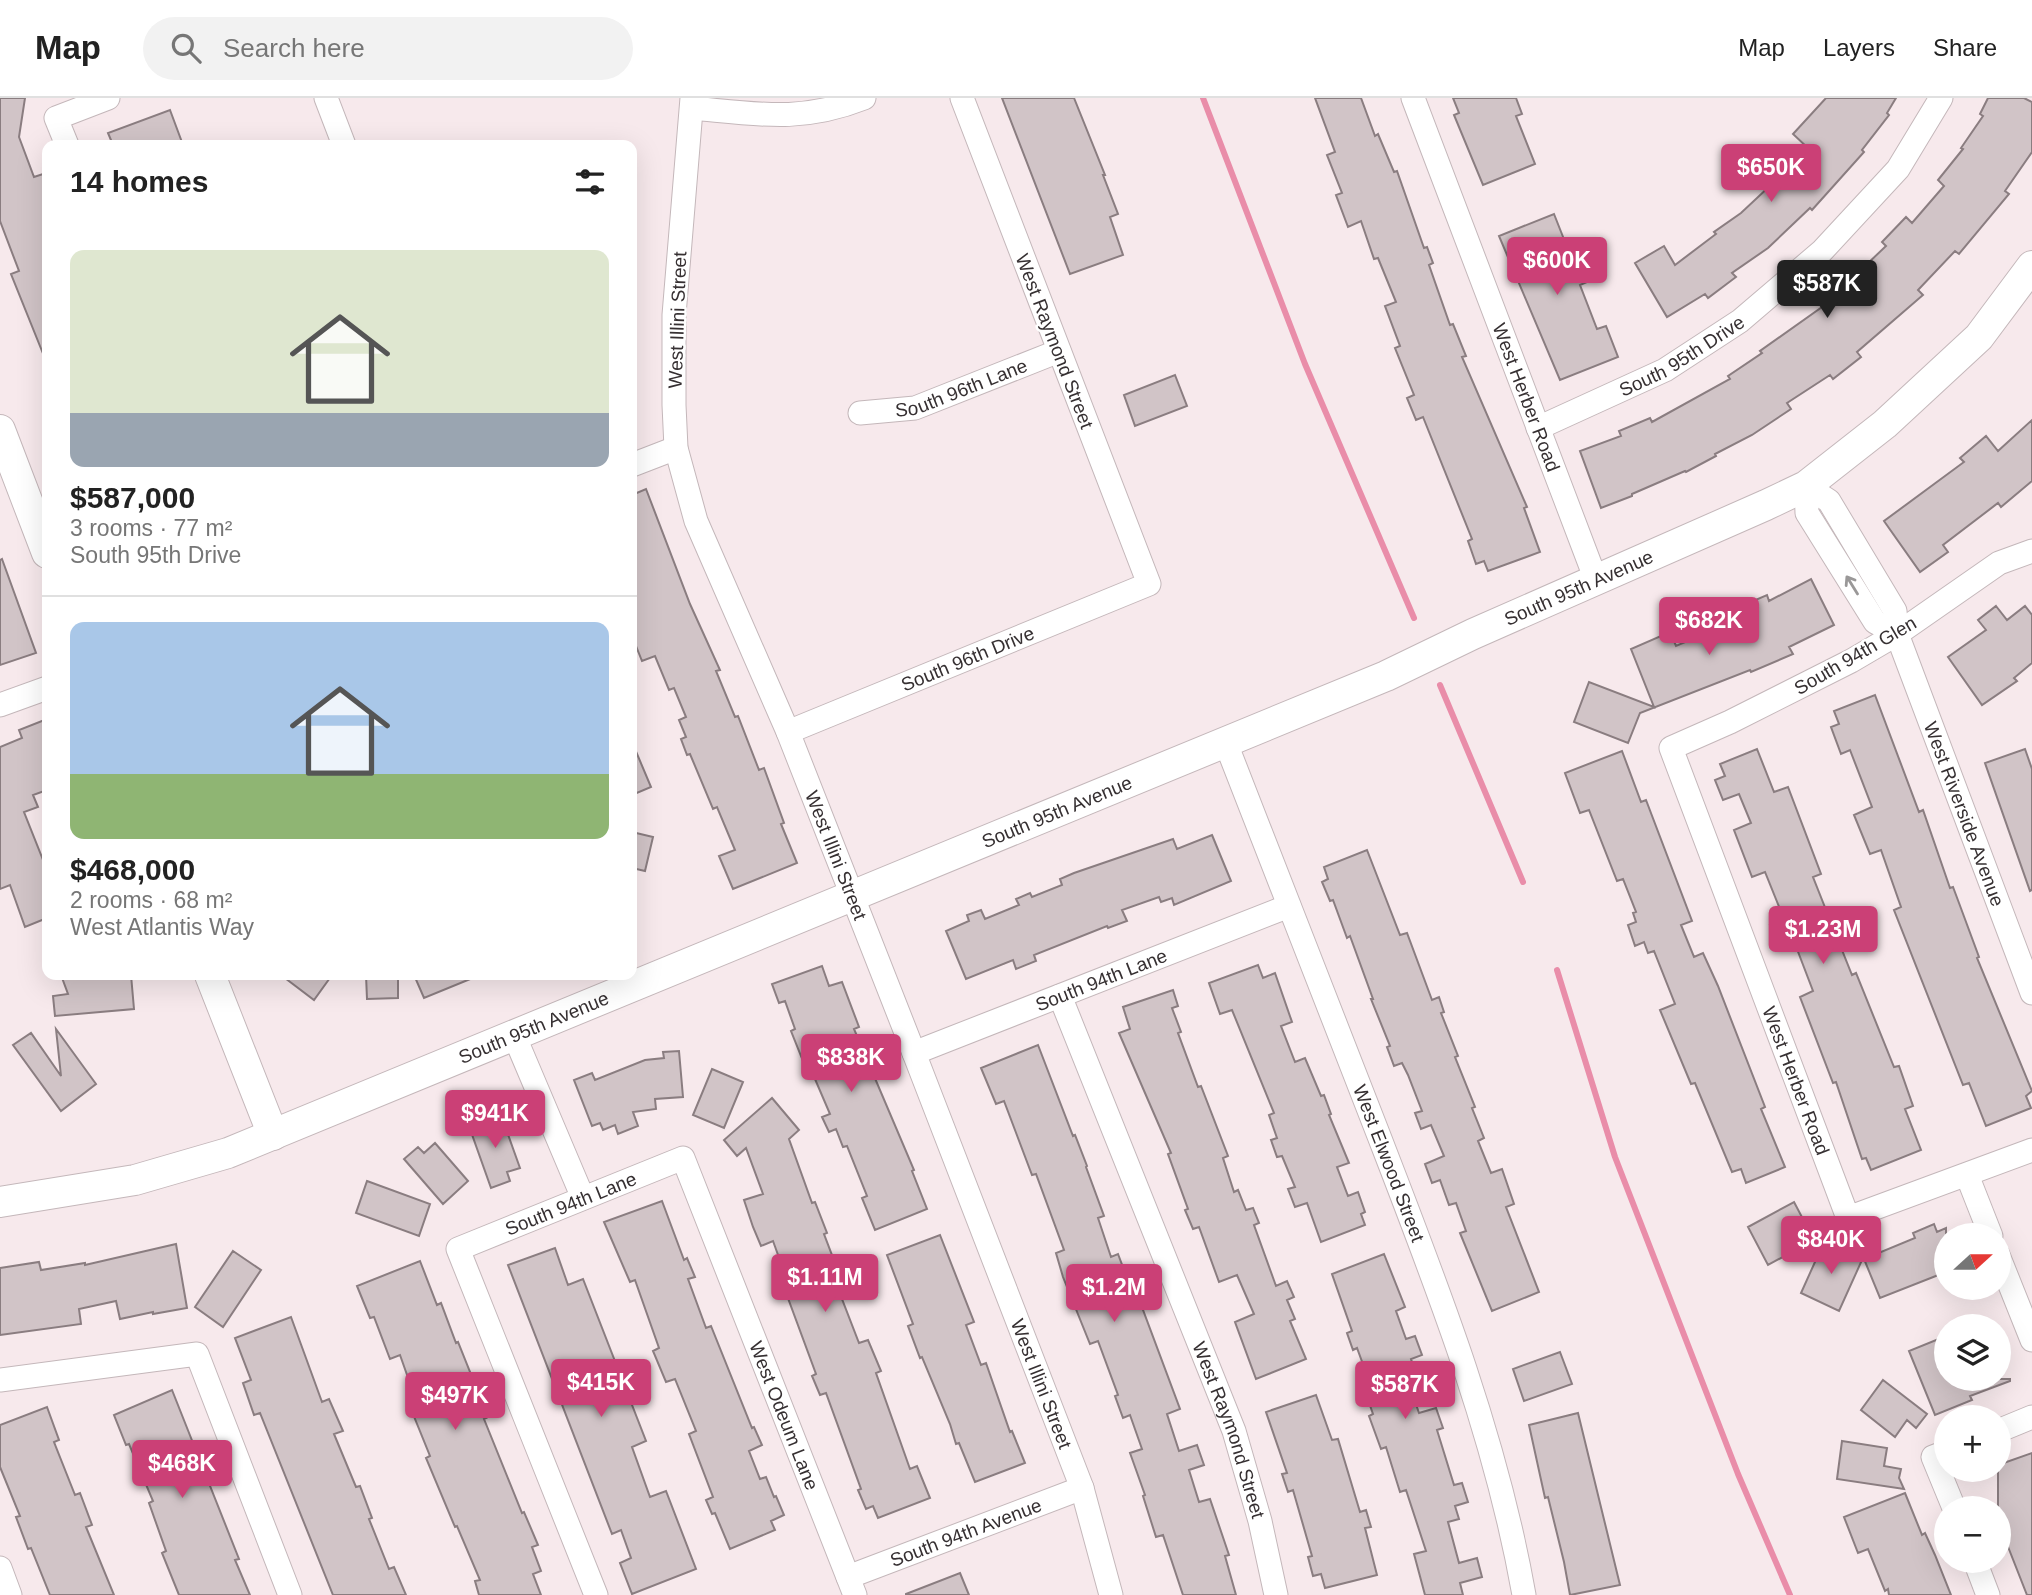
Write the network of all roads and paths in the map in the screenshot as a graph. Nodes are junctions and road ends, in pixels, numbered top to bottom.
1 (108, 98) edge
2 (326, 98) edge
3 (864, 98) edge
4 (962, 98) edge
5 (1413, 98) edge
6 (1941, 98) edge
7 (692, 103) edge
8 (65, 140) edge
9 (342, 140) edge
10 (2031, 267) edge
11 (1059, 351) junction
12 (860, 413) dead end
13 (1538, 428) junction
14 (0, 430) edge
15 (676, 448) junction
16 (637, 463) edge
17 (1806, 486) junction
18 (42, 540) edge
19 (2032, 551) edge
20 (1596, 580) junction
21 (1149, 584) joint
22 (1897, 634) junction
23 (42, 690) edge
24 (0, 705) edge
25 (788, 733) junction
26 (1225, 741) junction
27 (1671, 748) joint
28 (853, 895) junction
29 (1289, 906) junction
30 (212, 980) edge
31 (2032, 993) edge
32 (1060, 996) junction
33 (514, 1035) junction
34 (914, 1054) junction
35 (273, 1135) junction
36 (2032, 1150) edge
37 (683, 1158) joint
38 (1967, 1175) junction
39 (583, 1198) junction
40 (0, 1202) edge
41 (1986, 1223) edge
42 (2011, 1288) edge
43 (2032, 1340) edge
44 (0, 1380) edge
45 (2032, 1417) edge
46 (2011, 1426) edge
47 (1082, 1488) junction
48 (0, 1568) edge
49 (1980, 1573) edge
50 (852, 1586) edge
51 (10, 1595) edge
52 (290, 1595) edge
53 (596, 1595) edge
54 (1111, 1595) edge
55 (1276, 1595) edge
56 (1524, 1595) edge
57 (1988, 1595) edge

1 - 8 street
2 - 9 street
3 - 7 street
4 - 11 street, West Raymond Street
5 - 13 street, West Herber Road
6 - 13 street, South 95th Drive
7 - 15 street, West Illini Street
10 - 17 street, South 95th Avenue
11 - 12 street, South 96th Lane
11 - 21 street, West Raymond Street
13 - 20 street, West Herber Road
14 - 18 street
15 - 16 street
15 - 25 street, West Illini Street
17 - 20 street, South 95th Avenue
22 -> 17 street
19 - 22 street, South 94th Glen
20 - 26 street, South 95th Avenue
21 - 25 street, South 96th Drive
22 - 27 street, South 94th Glen
22 - 31 street, West Riverside Avenue
23 - 24 street
25 - 28 street, West Illini Street
26 - 28 street, South 95th Avenue
26 - 29 street, West Elwood Street
27 - 38 street, West Herber Road
28 - 33 street, South 95th Avenue
28 - 34 street, West Illini Street
29 - 32 street, South 94th Lane
29 - 56 street, West Elwood Street
30 - 35 street
32 - 34 street, South 94th Lane
32 - 55 street, West Raymond Street
33 - 35 street, South 95th Avenue
33 - 39 street
34 - 47 street, West Illini Street
35 - 40 street, South 95th Avenue
36 - 38 street
37 - 39 street, South 94th Lane
37 - 50 street, West Odeum Lane
38 - 41 street
39 - 53 street, South 94th Lane
42 - 43 street
44 - 52 street
45 - 46 street
47 - 50 street, South 94th Avenue
47 - 54 street, West Illini Street
48 - 51 street
49 - 57 street

